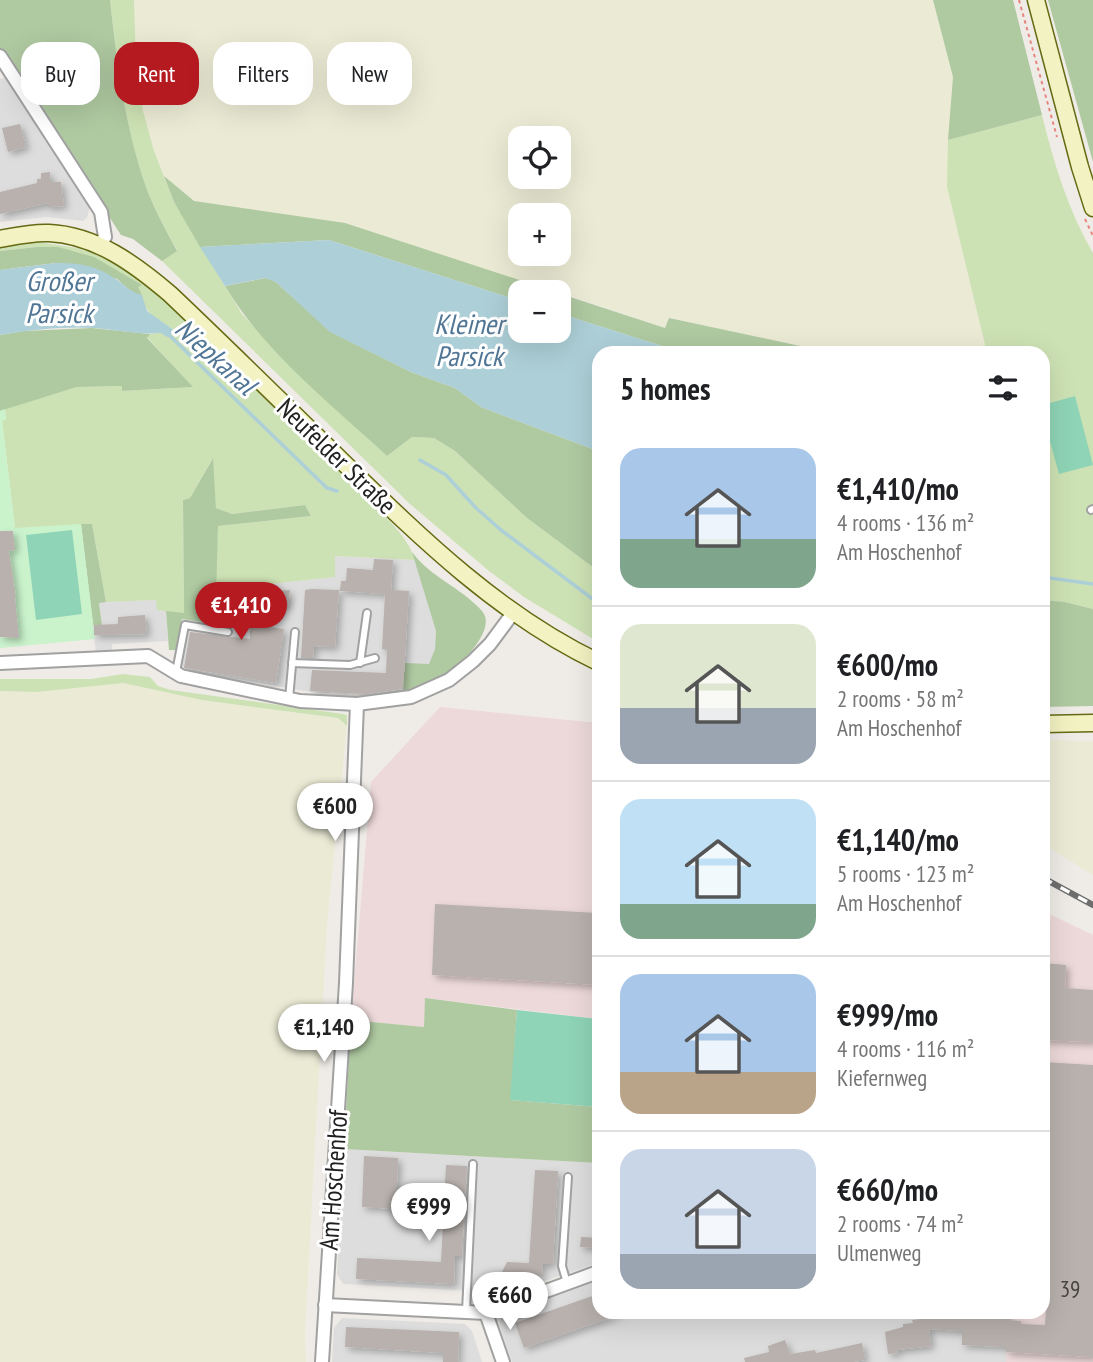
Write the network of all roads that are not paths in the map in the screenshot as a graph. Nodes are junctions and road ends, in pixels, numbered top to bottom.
1 (1036, 0) edge
2 (0, 56) edge
3 (1093, 208) edge
4 (0, 239) edge
5 (99, 246) junction
6 (367, 613) dead end
7 (513, 613) junction
8 (229, 632) dead end
9 (295, 632) dead end
10 (375, 658) dead end
11 (592, 659) edge
12 (0, 663) edge
13 (292, 663) junction
14 (360, 663) junction
15 (176, 673) junction
16 (289, 699) junction
17 (357, 704) junction
18 (1093, 723) edge
19 (1050, 724) edge
20 (473, 1164) dead end
21 (568, 1177) dead end
22 (592, 1274) edge
23 (567, 1283) junction
24 (325, 1305) junction
25 (466, 1312) junction
26 (486, 1313) junction
27 (322, 1362) edge
28 (503, 1362) edge

1 - 3 main road
2 - 5 street
4 - 5 main road, Neufelder Straße
5 - 7 main road, Neufelder Straße
6 - 14 lane
7 - 11 main road, Neufelder Straße
7 - 17 street
8 - 15 lane
9 - 13 lane
10 - 14 lane
12 - 15 street
13 - 14 lane
13 - 16 lane
15 - 16 street
16 - 17 street
17 - 24 street, Am Hoschenhof
18 - 19 main road
20 - 25 lane
21 - 23 lane
22 - 23 street
23 - 26 street
24 - 25 street
24 - 27 street, Am Hoschenhof
25 - 26 street
26 - 28 street

